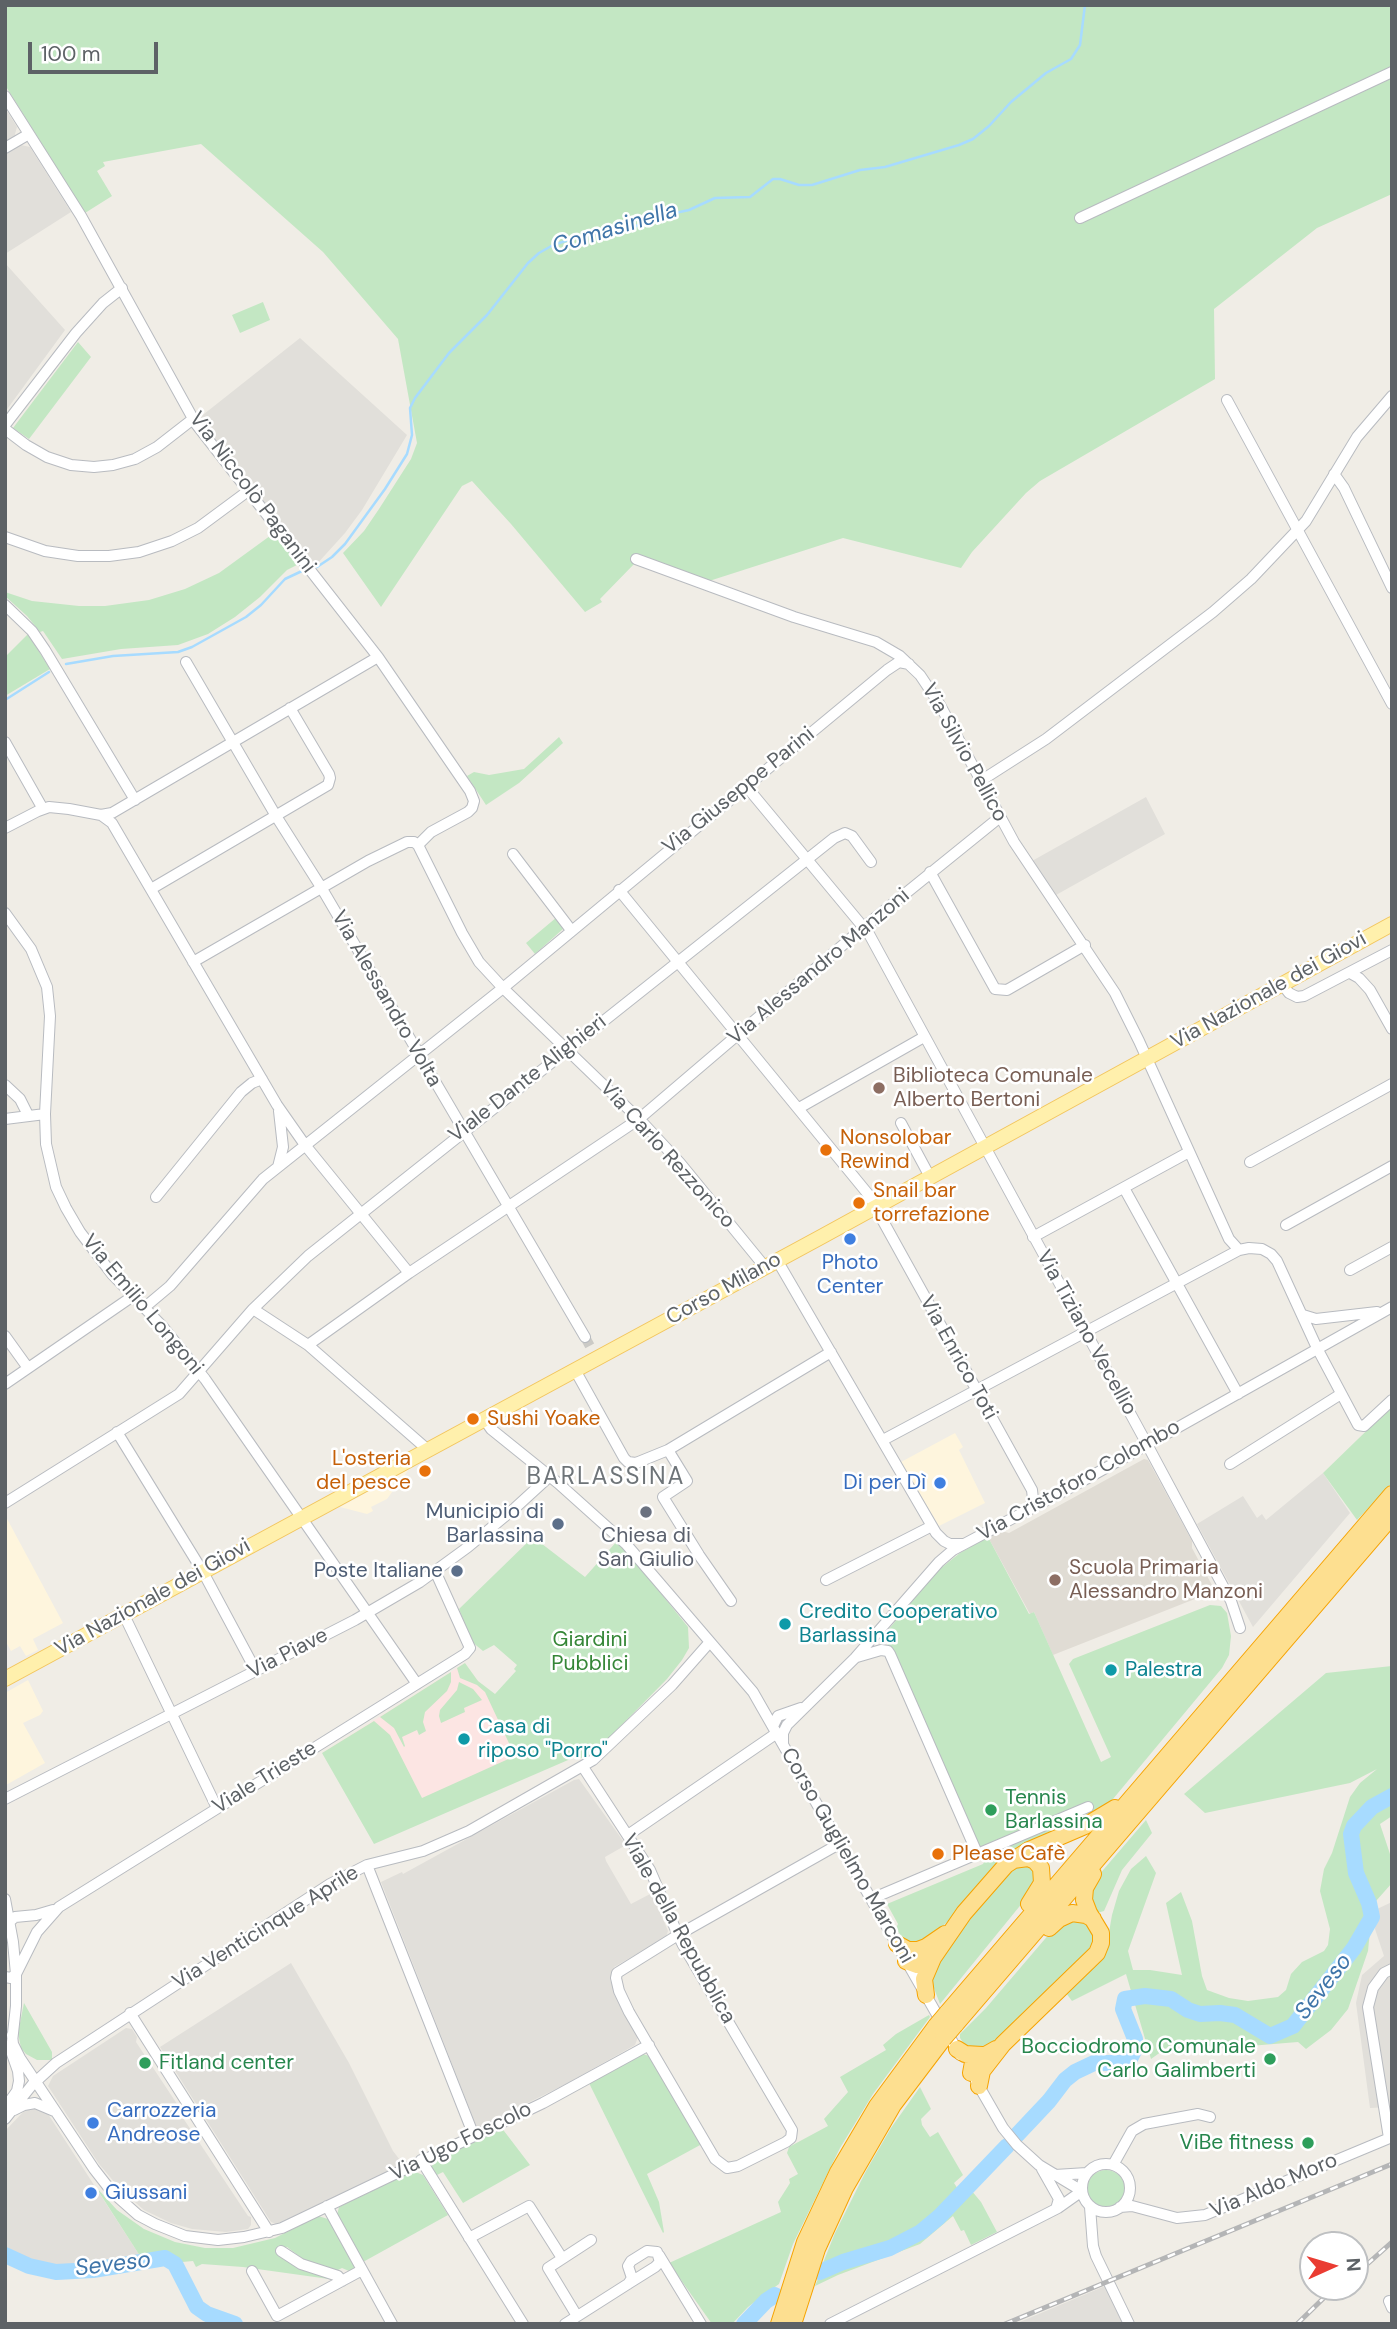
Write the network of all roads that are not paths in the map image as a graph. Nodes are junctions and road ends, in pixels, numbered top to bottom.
1 (1392, 72) edge
2 (5, 96) edge
3 (29, 134) junction
4 (5, 148) edge
5 (1080, 218) dead end
6 (122, 288) junction
7 (1392, 396) edge
8 (1227, 400) dead end
9 (193, 419) junction
10 (5, 427) edge
11 (1334, 474) junction
12 (248, 491) junction
13 (1297, 532) junction
14 (5, 537) edge
15 (636, 559) dead end
16 (1392, 588) edge
17 (5, 605) edge
18 (378, 657) junction
19 (186, 662) dead end
20 (911, 665) junction
21 (1392, 704) edge
22 (290, 708) junction
23 (5, 742) edge
24 (233, 742) junction
25 (982, 780) junction
26 (746, 786) junction
27 (135, 800) junction
28 (43, 809) junction
29 (105, 815) junction
30 (276, 816) junction
31 (1000, 817) junction
32 (5, 828) edge
33 (418, 845) junction
34 (513, 854) dead end
35 (807, 859) junction
36 (871, 862) dead end
37 (930, 872) junction
38 (321, 887) junction
39 (151, 889) junction
40 (619, 890) junction
41 (5, 913) edge
42 (1392, 924) edge
43 (864, 927) junction
44 (571, 930) junction
45 (1085, 946) junction
46 (1392, 950) edge
47 (677, 961) junction
48 (193, 962) junction
49 (1367, 964) junction
50 (1350, 973) junction
51 (1282, 984) junction
52 (503, 988) junction
53 (1370, 990) junction
54 (1392, 1029) edge
55 (739, 1035) junction
56 (925, 1037) junction
57 (566, 1049) junction
58 (419, 1054) junction
59 (1147, 1059) junction
60 (262, 1079) junction
61 (1392, 1084) edge
62 (5, 1085) edge
63 (277, 1105) junction
64 (799, 1108) junction
65 (45, 1114) junction
66 (27, 1115) junction
67 (5, 1119) edge
68 (639, 1119) junction
69 (901, 1123) dead end
70 (463, 1131) junction
71 (305, 1145) junction
72 (985, 1147) junction
73 (1189, 1152) junction
74 (1250, 1162) dead end
75 (277, 1167) junction
76 (1392, 1167) edge
77 (930, 1177) junction
78 (1124, 1188) junction
79 (156, 1197) dead end
80 (508, 1207) junction
81 (876, 1207) junction
82 (360, 1213) junction
83 (1286, 1224) dead end
84 (1033, 1237) junction
85 (1392, 1247) edge
86 (1239, 1250) junction
87 (771, 1263) junction
88 (1350, 1270) dead end
89 (409, 1273) junction
90 (1177, 1283) junction
91 (133, 1296) junction
92 (145, 1307) junction
93 (253, 1309) junction
94 (1387, 1309) edge
95 (1303, 1315) junction
96 (1086, 1334) junction
97 (5, 1336) edge
98 (584, 1337) tunnel mouth
99 (308, 1345) junction
100 (1317, 1348) junction
101 (831, 1352) junction
102 (28, 1368) junction
103 (575, 1370) junction
104 (198, 1371) junction
105 (5, 1384) edge
106 (976, 1392) junction
107 (1238, 1394) junction
108 (1340, 1394) junction
109 (1392, 1401) edge
110 (484, 1419) junction
111 (117, 1432) junction
112 (883, 1440) junction
113 (1147, 1444) junction
114 (428, 1450) junction
115 (668, 1450) junction
116 (1230, 1464) dead end
117 (554, 1479) junction
118 (1392, 1494) edge
119 (5, 1503) edge
120 (1028, 1510) junction
121 (1392, 1516) edge
122 (301, 1517) junction
123 (932, 1526) junction
124 (939, 1537) junction
125 (963, 1544) junction
126 (939, 1562) junction
127 (203, 1572) junction
128 (436, 1573) junction
129 (826, 1580) dead end
130 (730, 1601) dead end
131 (367, 1613) junction
132 (124, 1615) junction
133 (1240, 1628) dead end
134 (709, 1643) junction
135 (855, 1658) junction
136 (256, 1671) junction
137 (5, 1679) edge
138 (417, 1684) junction
139 (762, 1705) junction
140 (173, 1713) junction
141 (788, 1717) junction
142 (774, 1726) junction
143 (783, 1744) junction
144 (583, 1767) junction
145 (1144, 1784) junction
146 (5, 1799) edge
147 (1088, 1807) dead end
148 (217, 1808) junction
149 (1135, 1815) junction
150 (628, 1835) junction
151 (839, 1844) junction
152 (977, 1853) junction
153 (1011, 1860) junction
154 (367, 1865) junction
155 (871, 1899) junction
156 (59, 1907) junction
157 (9, 1914) edge
158 (1093, 1919) junction
159 (953, 1928) junction
160 (678, 1935) junction
161 (897, 1944) joint
162 (933, 1958) junction
163 (911, 1961) junction
164 (998, 1965) junction
165 (1392, 1969) edge
166 (10, 1976) edge
167 (926, 1995) junction
168 (130, 2013) junction
169 (12, 2035) junction
170 (649, 2045) junction
171 (20, 2058) junction
172 (966, 2058) junction
173 (56, 2063) junction
174 (36, 2081) junction
175 (6, 2114) edge
176 (59, 2116) junction
177 (1210, 2117) dead end
178 (474, 2136) junction
179 (1390, 2138) edge
180 (421, 2160) junction
181 (1039, 2165) junction
182 (1113, 2165) junction
183 (1087, 2173) junction
184 (1054, 2175) junction
185 (1129, 2187) junction
186 (1082, 2190) junction
187 (327, 2206) junction
188 (1089, 2206) junction
189 (1057, 2209) junction
190 (1116, 2209) junction
191 (1154, 2211) junction
192 (269, 2232) junction
193 (1093, 2235) junction
194 (469, 2238) junction
195 (590, 2240) dead end
196 (281, 2252) dead end
197 (659, 2255) junction
198 (562, 2258) junction
199 (362, 2270) junction
200 (251, 2271) dead end
201 (342, 2281) junction
202 (628, 2284) junction
203 (577, 2316) junction
204 (391, 2323) edge
205 (523, 2324) edge
206 (565, 2324) edge
207 (701, 2324) edge
208 (779, 2324) edge
209 (793, 2324) edge
210 (830, 2324) edge
211 (1129, 2324) edge

1 - 5 street
2 - 3 street, Via Niccolò Paganini
3 - 4 street
3 - 6 street, Via Niccolò Paganini
6 - 9 street, Via Niccolò Paganini
6 - 10 street
7 - 11 street
8 - 13 street
9 - 10 street
9 - 12 street, Via Niccolò Paganini
11 - 13 street
11 - 16 street
12 - 14 street
12 - 18 street, Via Niccolò Paganini
13 - 21 street
13 - 25 street
15 - 20 street, Via Silvio Pellico
17 - 27 street
18 - 22 street
18 - 33 street, Via Niccolò Paganini
19 - 24 street, Via Alessandro Volta
20 - 25 street, Via Silvio Pellico
20 - 26 street, Via Giuseppe Parini
22 - 24 street
22 - 30 street
23 - 28 street
24 - 27 street
24 - 30 street, Via Alessandro Volta
25 - 31 street, Via Silvio Pellico
26 - 35 street, Via Tiziano Vecellio
26 - 40 street, Via Giuseppe Parini
27 - 29 street
28 - 29 street
28 - 32 street
29 - 39 street
30 - 38 street, Via Alessandro Volta
30 - 39 street
31 - 37 street, Via Alessandro Manzoni
31 - 45 street, Via Silvio Pellico
33 - 38 street
33 - 52 street, Via Carlo Rezzonico
34 - 44 street
35 - 36 street, Viale Dante Alighieri
35 - 43 street, Via Tiziano Vecellio
35 - 47 street, Viale Dante Alighieri
37 - 43 street, Via Alessandro Manzoni
37 - 45 street
38 - 48 street
38 - 58 street, Via Alessandro Volta
39 - 48 street
40 - 44 street, Via Giuseppe Parini
40 - 47 street, Via Enrico Toti
41 - 65 street, Via Emilio Longoni
42 - 51 main road, Via Nazionale dei Giovi
43 - 55 street, Via Alessandro Manzoni
43 - 56 street, Via Tiziano Vecellio
44 - 52 street, Via Giuseppe Parini
45 - 59 street, Via Silvio Pellico
46 - 49 street
47 - 55 street, Via Enrico Toti
47 - 57 street, Viale Dante Alighieri
48 - 60 street
49 - 50 street
49 - 53 street
50 - 51 street
50 - 53 street
51 - 59 main road, Via Nazionale dei Giovi
52 - 57 street, Via Carlo Rezzonico
52 - 58 street, Via Giuseppe Parini
53 - 54 street
55 - 64 street, Via Enrico Toti
55 - 68 street, Via Alessandro Manzoni
56 - 64 street
56 - 72 street, Via Tiziano Vecellio
57 - 68 street, Via Carlo Rezzonico
57 - 70 street, Viale Dante Alighieri
58 - 70 street, Via Alessandro Volta
58 - 71 street, Via Giuseppe Parini
59 - 72 main road, Corso Milano
59 - 73 street, Via Silvio Pellico
60 - 63 street
60 - 79 street
61 - 74 street
62 - 66 street
63 - 71 street
63 - 75 street
64 - 81 street, Via Enrico Toti
65 - 66 street
65 - 91 street, Via Emilio Longoni
66 - 67 street
68 - 80 street, Via Alessandro Manzoni
68 - 87 street, Via Carlo Rezzonico
69 - 77 street
70 - 80 street, Via Alessandro Volta
70 - 82 street, Viale Dante Alighieri
71 - 75 street, Via Giuseppe Parini
71 - 82 street
72 - 77 main road, Corso Milano
72 - 84 street, Via Tiziano Vecellio
73 - 78 street
73 - 86 street, Via Silvio Pellico
75 - 92 street, Via Giuseppe Parini
76 - 83 street
77 - 81 main road, Corso Milano
78 - 84 street
78 - 90 street
80 - 89 street, Via Alessandro Manzoni
80 - 98 street, Via Alessandro Volta
81 - 87 main road, Corso Milano
81 - 106 street, Via Enrico Toti
82 - 89 street
82 - 93 street, Viale Dante Alighieri
84 - 96 street, Via Tiziano Vecellio
85 - 88 street
86 - 90 street
86 - 95 street
87 - 101 street, Via Carlo Rezzonico
87 - 103 main road, Corso Milano
89 - 99 street, Via Alessandro Manzoni
90 - 96 street
90 - 107 street
91 - 92 street, Via Emilio Longoni
91 - 102 street
92 - 104 street, Via Emilio Longoni
93 - 99 street
93 - 104 street, Viale Dante Alighieri
94 - 95 street
94 - 100 street, Via Cristoforo Colombo
95 - 100 street
96 - 106 street
96 - 113 street, Via Tiziano Vecellio
97 - 102 street
99 - 114 street
100 - 107 street, Via Cristoforo Colombo
100 - 108 street
101 - 112 street, Via Carlo Rezzonico
101 - 115 street
102 - 105 street
103 - 110 main road, Corso Milano
103 - 115 street
104 - 111 street, Viale Dante Alighieri
104 - 122 street, Via Emilio Longoni
106 - 112 street
106 - 120 street, Via Enrico Toti
107 - 113 street, Via Cristoforo Colombo
108 - 109 street
108 - 116 street
110 - 114 main road, Corso Milano
110 - 117 street, Corso Guglielmo Marconi
111 - 119 street, Viale Dante Alighieri
111 - 127 street
112 - 123 street, Via Carlo Rezzonico
113 - 120 street, Via Cristoforo Colombo
113 - 133 street, Via Tiziano Vecellio
114 - 122 main road, Corso Milano
115 - 130 street
117 - 128 street, Via Piave
117 - 134 street, Corso Guglielmo Marconi
118 - 145 highway
120 - 125 street, Via Cristoforo Colombo
121 - 149 highway
122 - 127 main road, Via Nazionale dei Giovi
122 - 131 street, Via Emilio Longoni
123 - 124 street, Via Carlo Rezzonico
123 - 129 street
124 - 125 street
124 - 126 street
125 - 126 street, Via Cristoforo Colombo
126 - 135 street, Via Cristoforo Colombo
127 - 132 main road, Via Nazionale dei Giovi
127 - 136 street
128 - 131 street, Via Piave
128 - 138 street, Viale Trieste
131 - 136 street, Via Piave
131 - 138 street, Via Emilio Longoni
132 - 137 main road, Via Nazionale dei Giovi
132 - 140 street
134 - 139 street, Corso Guglielmo Marconi
134 - 144 street, Via Venticinque Aprile
135 - 141 street, Via Cristoforo Colombo
135 - 152 street
136 - 140 street, Via Piave
138 - 148 street, Viale Trieste
139 - 141 street
139 - 142 street, Corso Guglielmo Marconi
140 - 146 street, Via Piave
140 - 148 street
141 - 142 street, Via Cristoforo Colombo
141 - 143 street
142 - 143 street, Corso Guglielmo Marconi
142 - 150 street, Via Cristoforo Colombo
143 - 151 street, Corso Guglielmo Marconi
144 - 150 street, Viale della Repubblica
144 - 154 street, Via Venticinque Aprile
145 - 153 highway
145 - 164 highway
147 - 152 street
148 - 156 street, Viale Trieste
149 - 158 highway
149 - 164 highway
150 - 160 street, Viale della Repubblica
151 - 155 street, Corso Guglielmo Marconi
151 - 160 street
152 - 155 street
153 - 159 highway
153 - 164 highway
154 - 168 street, Via Venticinque Aprile
154 - 178 street
155 - 161 street, Corso Guglielmo Marconi
156 - 157 street, Viale Trieste
156 - 166 street, Viale Trieste
157 - 166 street
158 - 164 highway
158 - 172 highway
159 - 162 highway
159 - 163 highway
160 - 170 street
160 - 170 street, Viale della Repubblica
161 - 163 highway
162 - 163 highway
162 - 167 highway
163 - 167 street, Corso Guglielmo Marconi
164 - 172 highway, bridge
165 - 179 street
166 - 169 street
167 - 172 street, Corso Guglielmo Marconi
168 - 173 street, Via Venticinque Aprile
168 - 192 street
169 - 171 street, Via Ugo Foscolo
169 - 175 street
170 - 178 street, Via Ugo Foscolo
171 - 173 street
171 - 174 street, Via Ugo Foscolo
172 - 181 street, Corso Guglielmo Marconi
172 - 208 highway
172 - 209 highway
173 - 174 street, Via Venticinque Aprile
174 - 175 street, Via Venticinque Aprile
174 - 176 street, Via Ugo Foscolo
175 - 176 street
176 - 192 street, Via Ugo Foscolo
177 - 182 street
178 - 180 street, Via Ugo Foscolo
179 - 191 street, Via Aldo Moro
180 - 187 street, Via Ugo Foscolo
180 - 194 street
181 - 184 street, Corso Guglielmo Marconi
181 - 189 street
182 - 183 street
182 - 185 street
183 - 184 street
183 - 186 street
184 - 186 street, Corso Guglielmo Marconi
185 - 190 street
185 - 191 street
186 - 188 street
186 - 189 street
187 - 192 street, Via Ugo Foscolo
187 - 199 street
188 - 189 street
188 - 190 street
188 - 193 street
189 - 210 street
190 - 191 street, Via Aldo Moro
190 - 193 street
193 - 211 street
194 - 198 street
194 - 205 street
195 - 198 street
196 - 201 street
197 - 202 street
197 - 202 street
197 - 207 street
198 - 203 street
199 - 201 street
199 - 204 street
200 - 201 street
202 - 203 street
203 - 206 street

